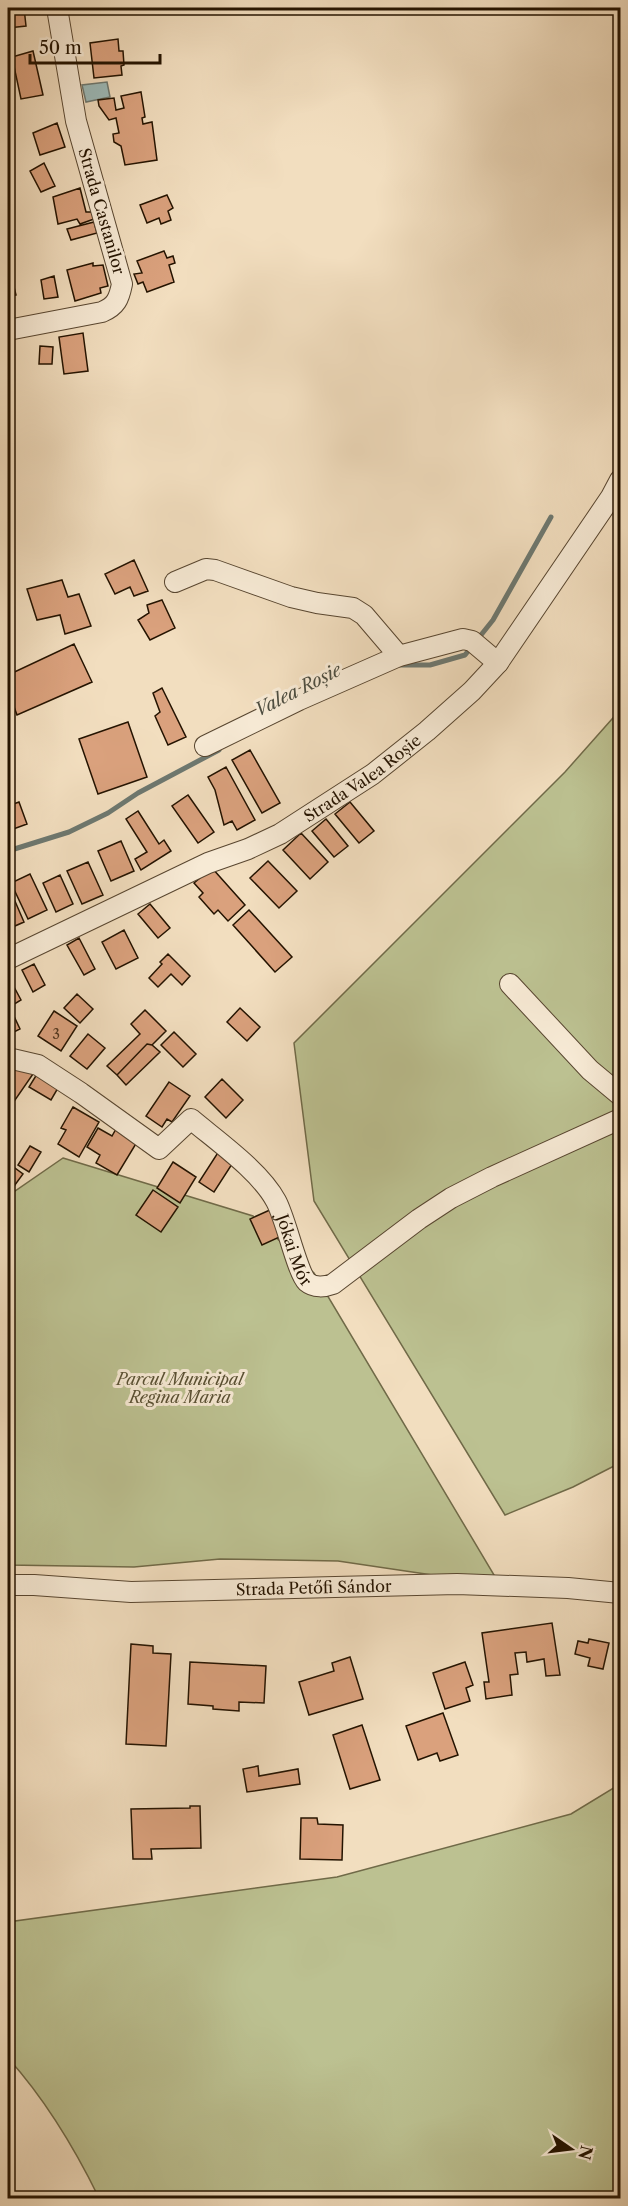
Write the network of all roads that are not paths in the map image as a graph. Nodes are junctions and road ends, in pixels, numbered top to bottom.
1 (57, 8) edge
2 (8, 330) edge
3 (621, 480) edge
4 (175, 582) dead end
5 (399, 656) junction
6 (498, 663) junction
7 (205, 746) dead end
8 (8, 959) edge
9 (510, 984) dead end
10 (8, 1058) edge
11 (621, 1095) edge
12 (621, 1119) edge
13 (8, 1585) edge
14 (621, 1593) edge

1 - 2 street, Strada Castanilor
3 - 6 street, Strada Valea Roșie
4 - 5 street
5 - 6 street
5 - 7 street
6 - 8 street, Strada Valea Roșie
9 - 11 street
10 - 12 street, Jókai Mór
13 - 14 street, Strada Petőfi Sándor

